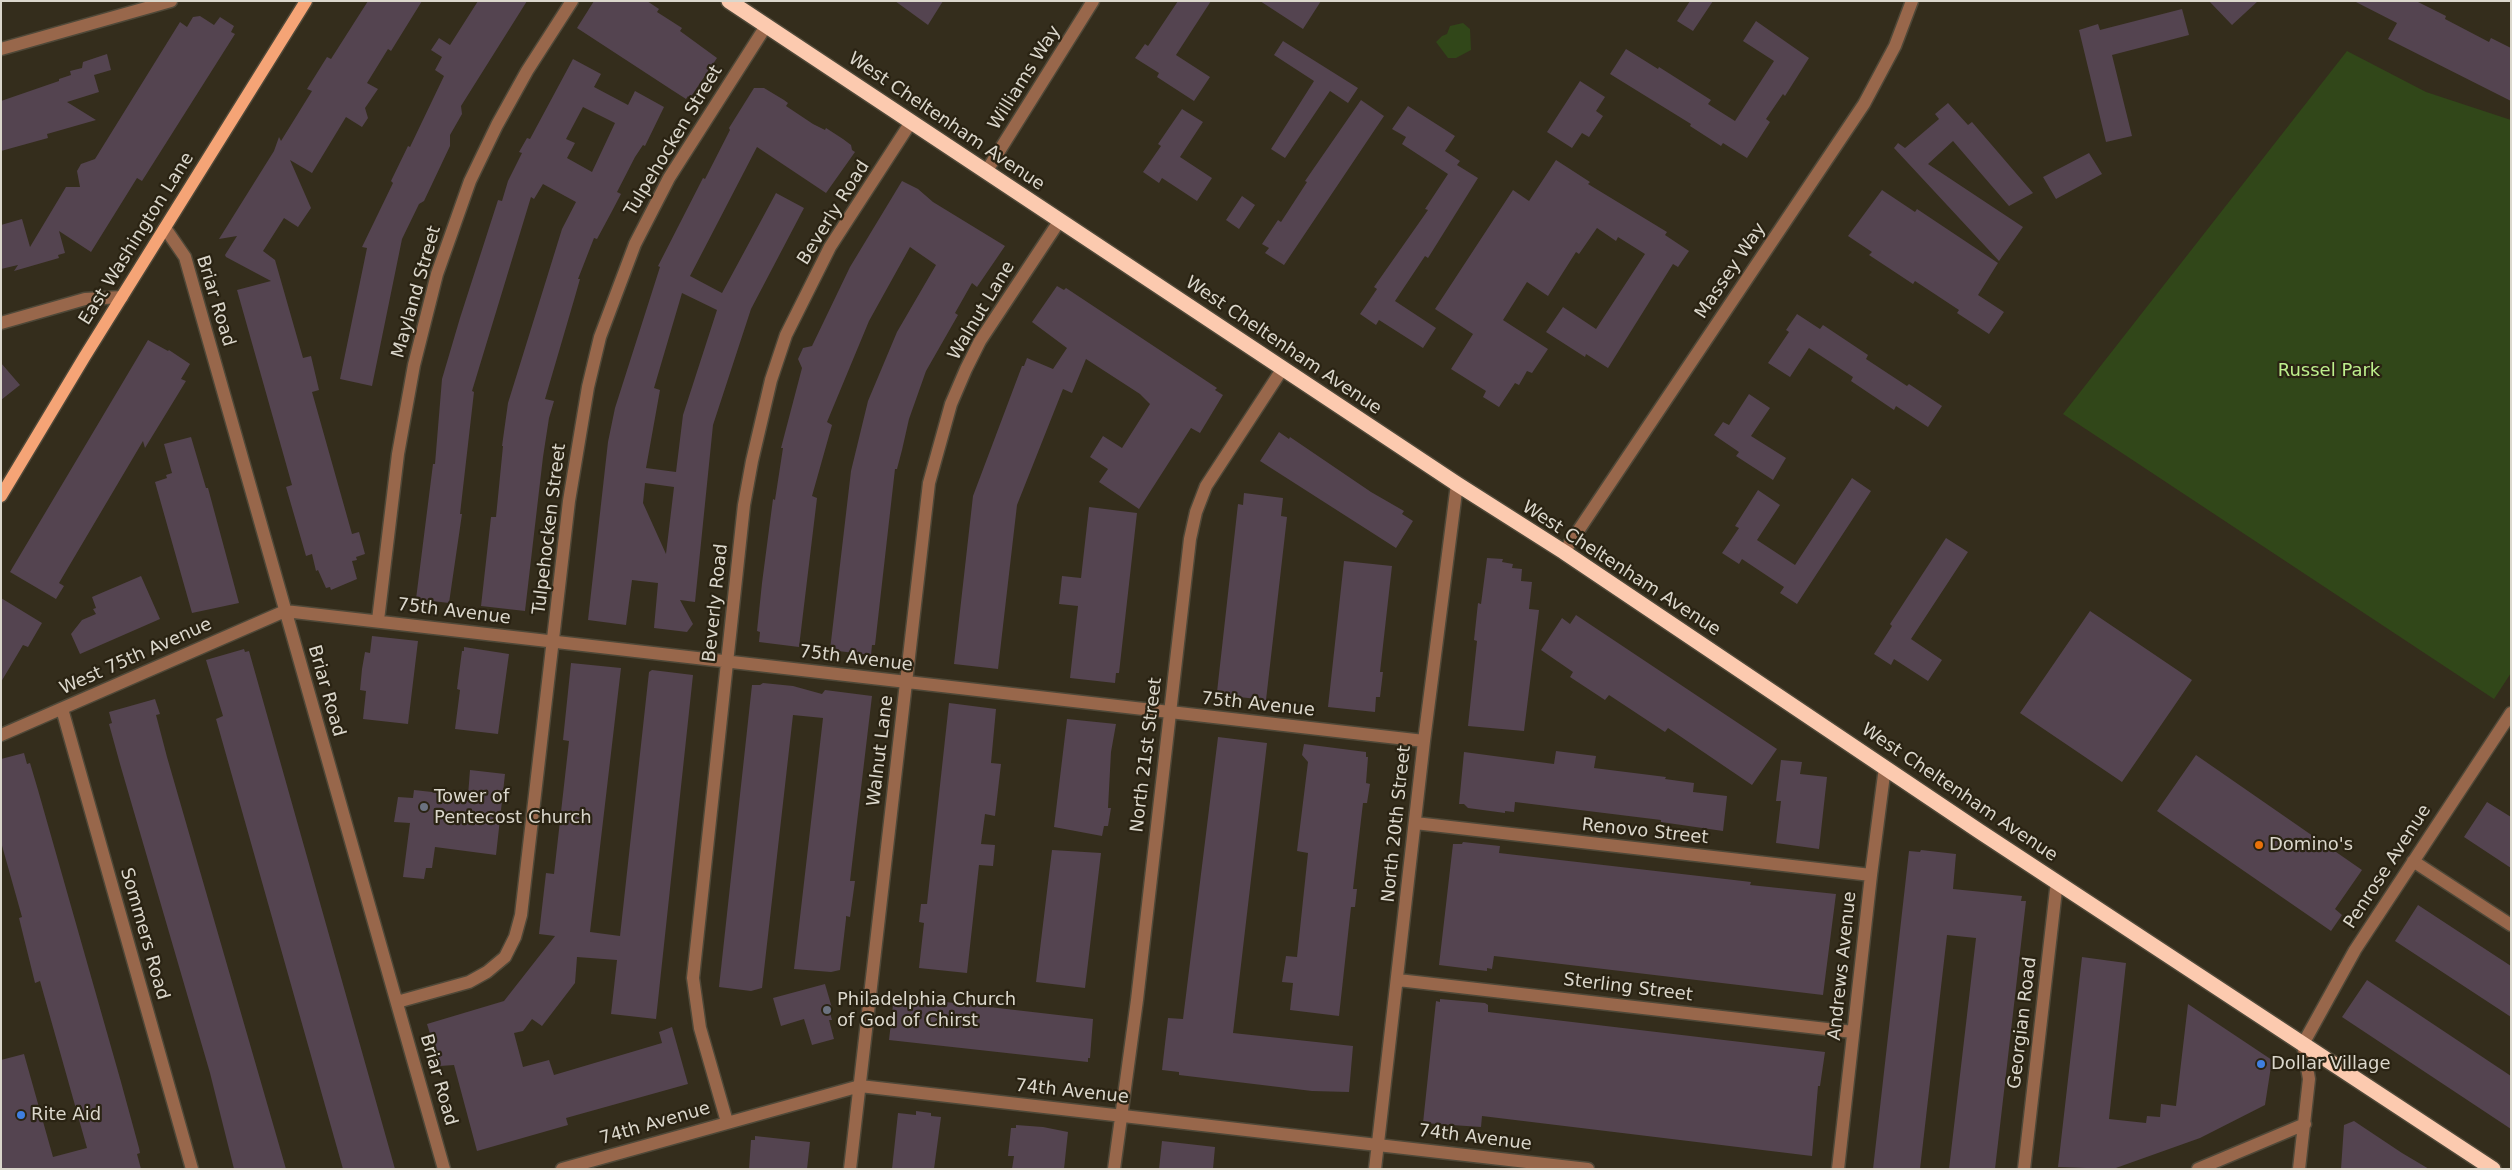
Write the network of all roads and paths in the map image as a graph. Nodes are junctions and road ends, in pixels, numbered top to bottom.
1 (171, 1) edge
2 (306, 1) edge
3 (572, 1) edge
4 (729, 1) edge
5 (1093, 1) edge
6 (1912, 1) edge
7 (766, 26) junction
8 (1, 49) edge
9 (912, 122) junction
10 (986, 172) junction
11 (1060, 220) junction
12 (165, 228) junction
13 (122, 297) junction
14 (1, 323) edge
15 (1283, 368) junction
16 (1457, 484) junction
17 (1, 496) edge
18 (1564, 552) junction
19 (285, 610) junction
20 (378, 620) junction
21 (554, 641) junction
22 (727, 661) junction
23 (907, 683) junction
24 (62, 709) junction
25 (1170, 712) junction
26 (2511, 713) edge
27 (1, 735) edge
28 (1424, 741) junction
29 (1885, 767) junction
30 (1415, 823) junction
31 (2413, 861) junction
32 (1871, 875) junction
33 (2057, 881) junction
34 (2511, 925) edge
35 (1398, 980) junction
36 (397, 1002) junction
37 (1853, 1032) junction
38 (2303, 1044) junction
39 (860, 1086) junction
40 (1120, 1115) junction
41 (727, 1122) junction
42 (2305, 1124) junction
43 (1377, 1145) junction
44 (192, 1169) edge
45 (444, 1169) edge
46 (562, 1169) edge
47 (850, 1169) edge
48 (1114, 1169) edge
49 (1375, 1169) edge
50 (1588, 1169) edge
51 (1838, 1169) edge
52 (2024, 1169) edge
53 (2198, 1169) edge
54 (2299, 1169) edge
55 (2493, 1169) edge

1 - 8 street
2 - 12 main road, East Washington Lane
3 - 20 street, Mayland Street
4 - 7 highway, West Cheltenham Avenue
5 - 10 street, Williams Way
6 - 18 street, Massey Way
7 - 9 highway, West Cheltenham Avenue
7 - 21 street, Tulpehocken Street
9 - 10 highway, West Cheltenham Avenue
9 - 22 street, Beverly Road
10 - 11 highway, West Cheltenham Avenue
11 - 15 highway, West Cheltenham Avenue
11 - 23 street, Walnut Lane
12 - 13 main road, East Washington Lane
12 - 19 street, Briar Road
13 - 14 street
13 - 17 main road, East Washington Lane
15 - 16 highway, West Cheltenham Avenue
15 - 25 street, North 21st Street
16 - 18 highway, West Cheltenham Avenue
16 - 28 street, North 20th Street
18 - 29 highway, West Cheltenham Avenue
19 - 20 street, 75th Avenue
19 - 24 street, West 75th Avenue
19 - 36 street, Briar Road
20 - 21 street, 75th Avenue
21 - 22 street, 75th Avenue
21 - 36 street, Tulpehocken Street
22 - 23 street, 75th Avenue
22 - 41 street, Beverly Road
23 - 25 street, 75th Avenue
23 - 39 street, Walnut Lane
24 - 27 street, West 75th Avenue
24 - 44 street, Sommers Road
25 - 28 street, 75th Avenue
25 - 40 street, North 21st Street
26 - 31 street, Penrose Avenue
28 - 30 street, North 20th Street
29 - 32 street, Andrews Avenue
29 - 33 highway, West Cheltenham Avenue
30 - 32 street, Renovo Street
30 - 35 street, North 20th Street
31 - 34 street
31 - 38 street, Penrose Avenue
32 - 37 street, Andrews Avenue
33 - 38 highway, West Cheltenham Avenue
33 - 52 street, Georgian Road
35 - 37 street, Sterling Street
35 - 43 street, North 20th Street
36 - 45 street, Briar Road
37 - 51 street, Andrews Avenue
38 - 42 street
38 - 55 highway, West Cheltenham Avenue
39 - 40 street, 74th Avenue
39 - 41 street, 74th Avenue
39 - 47 street, Walnut Lane
40 - 43 street, 74th Avenue
40 - 48 street, North 21st Street
41 - 46 street, 74th Avenue
42 - 53 street
42 - 54 street
43 - 49 street, North 20th Street
43 - 50 street, 74th Avenue

